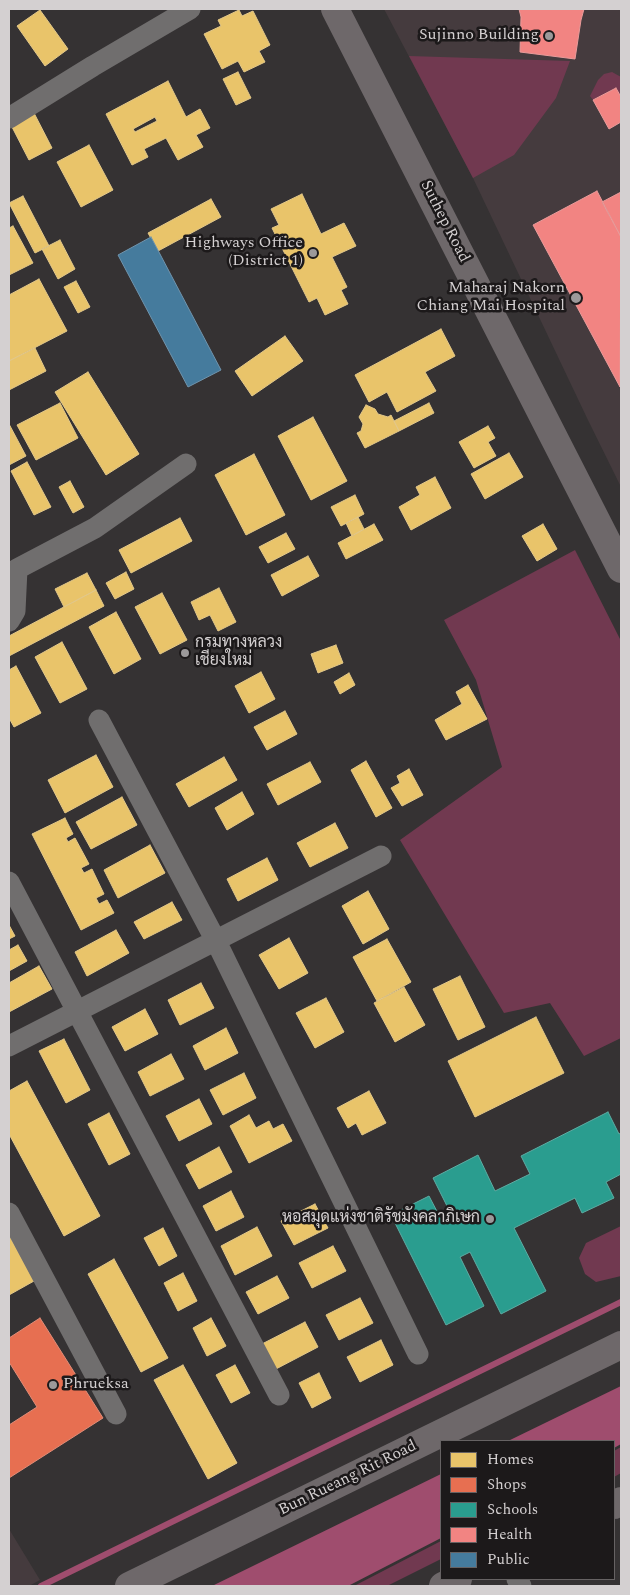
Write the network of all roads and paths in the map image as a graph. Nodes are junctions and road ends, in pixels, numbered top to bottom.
1 (190, 9) edge
2 (335, 9) edge
3 (9, 118) edge
4 (186, 464) dead end
5 (13, 562) edge
6 (621, 569) edge
7 (9, 622) edge
8 (99, 720) dead end
9 (381, 856) dead end
10 (9, 882) edge
11 (216, 941) junction
12 (77, 1010) junction
13 (9, 1046) edge
14 (9, 1213) edge
15 (621, 1345) edge
16 (418, 1354) dead end
17 (279, 1395) dead end
18 (116, 1414) dead end
19 (456, 1580) edge
20 (130, 1586) edge
21 (443, 1586) edge

1 - 3 street
2 - 6 main road, Suthep Road
4 - 5 street
5 - 7 street
8 - 11 street
9 - 11 street
10 - 12 street
11 - 12 street
11 - 16 street
12 - 13 street
12 - 17 street
14 - 18 street
15 - 20 main road, Bun Rueang Rit Road
19 - 21 main road

